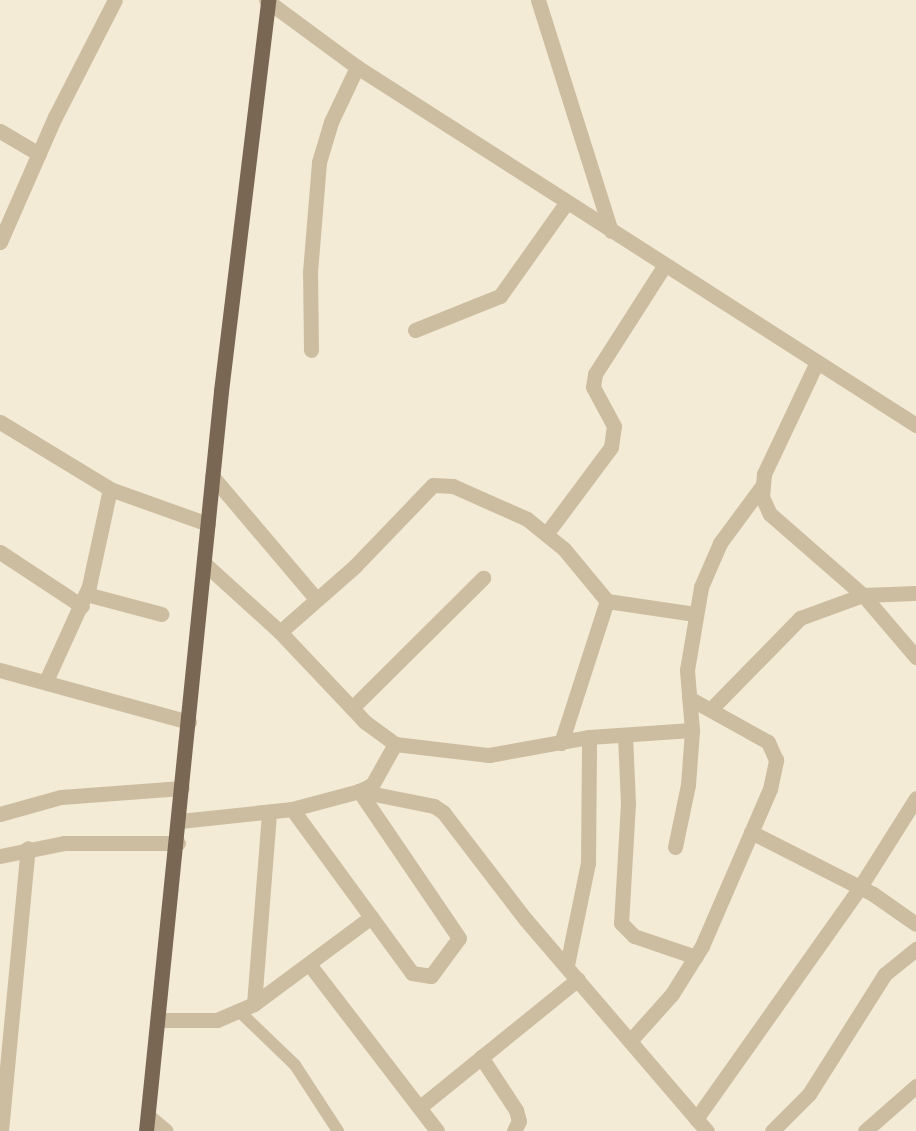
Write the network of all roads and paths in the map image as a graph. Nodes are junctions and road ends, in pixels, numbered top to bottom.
1 (115, 0) edge
2 (267, 0) edge
3 (538, 0) edge
4 (357, 67) junction
5 (0, 131) edge
6 (39, 154) junction
7 (566, 203) junction
8 (611, 231) junction
9 (0, 242) edge
10 (664, 266) junction
11 (415, 330) dead end
12 (311, 350) dead end
13 (816, 364) junction
14 (0, 422) edge
15 (916, 425) edge
16 (212, 476) junction
17 (762, 486) junction
18 (110, 489) junction
19 (207, 524) junction
20 (548, 533) junction
21 (0, 552) edge
22 (205, 564) junction
23 (483, 578) dead end
24 (916, 593) edge
25 (863, 595) junction
26 (84, 600) junction
27 (316, 600) junction
28 (607, 601) junction
29 (161, 614) dead end
30 (695, 614) junction
31 (280, 632) junction
32 (916, 657) edge
33 (0, 670) edge
34 (46, 681) junction
35 (689, 698) junction
36 (352, 708) junction
37 (711, 710) junction
38 (189, 723) junction
39 (692, 730) junction
40 (625, 735) junction
41 (589, 737) junction
42 (561, 743) junction
43 (395, 744) junction
44 (182, 788) junction
45 (359, 791) junction
46 (916, 798) edge
47 (292, 809) junction
48 (269, 812) junction
49 (0, 814) edge
50 (180, 821) junction
51 (752, 832) junction
52 (178, 843) junction
53 (675, 847) dead end
54 (28, 848) junction
55 (0, 855) edge
56 (860, 887) junction
57 (372, 917) junction
58 (916, 924) edge
59 (916, 949) edge
60 (696, 957) junction
61 (309, 964) junction
62 (567, 965) junction
63 (578, 979) junction
64 (254, 1004) junction
65 (239, 1011) junction
66 (158, 1020) junction
67 (630, 1041) junction
68 (481, 1057) junction
69 (916, 1086) edge
70 (420, 1107) junction
71 (147, 1123) edge
72 (702, 1125) edge
73 (1, 1131) edge
74 (166, 1131) edge
75 (338, 1131) edge
76 (437, 1131) edge
77 (514, 1131) edge
78 (772, 1131) edge
79 (865, 1131) edge

1 - 6 street
2 - 4 street
2 - 16 main road
3 - 8 street
4 - 7 street
4 - 12 street
5 - 6 street
6 - 9 street
7 - 8 street
7 - 11 street
8 - 10 street
10 - 13 street
10 - 20 street
13 - 15 street
13 - 17 street
14 - 18 street
16 - 19 main road
16 - 27 street
17 - 25 street
17 - 30 street
18 - 19 street
18 - 26 street
19 - 22 main road
20 - 27 street
20 - 28 street
21 - 26 street
22 - 31 street
22 - 38 main road
23 - 36 street
24 - 25 street
25 - 32 street
25 - 37 street
26 - 29 street
26 - 34 street
27 - 31 street
28 - 30 street
28 - 42 street
30 - 35 street
31 - 36 street
33 - 34 street
34 - 38 street
35 - 37 street
35 - 39 street
36 - 43 street
37 - 51 street
38 - 44 main road
39 - 40 street
39 - 53 street
40 - 41 street
40 - 60 street
41 - 42 street
41 - 62 street
42 - 43 street
43 - 45 street
44 - 49 street
44 - 50 main road
45 - 47 street
45 - 57 street
45 - 62 street
46 - 56 street
47 - 48 street
47 - 57 street
48 - 50 street
48 - 64 street
50 - 52 main road
51 - 56 street
51 - 60 street
52 - 54 street
52 - 66 main road
54 - 55 street
54 - 73 street
56 - 58 street
56 - 72 street
57 - 61 street
59 - 78 street
60 - 67 street
61 - 64 street
61 - 70 street
62 - 63 street
63 - 67 street
63 - 68 street
64 - 65 street
65 - 66 street
65 - 75 lane
66 - 71 main road
67 - 72 street
68 - 70 street
68 - 77 street
69 - 79 street
70 - 76 street
71 - 74 street

